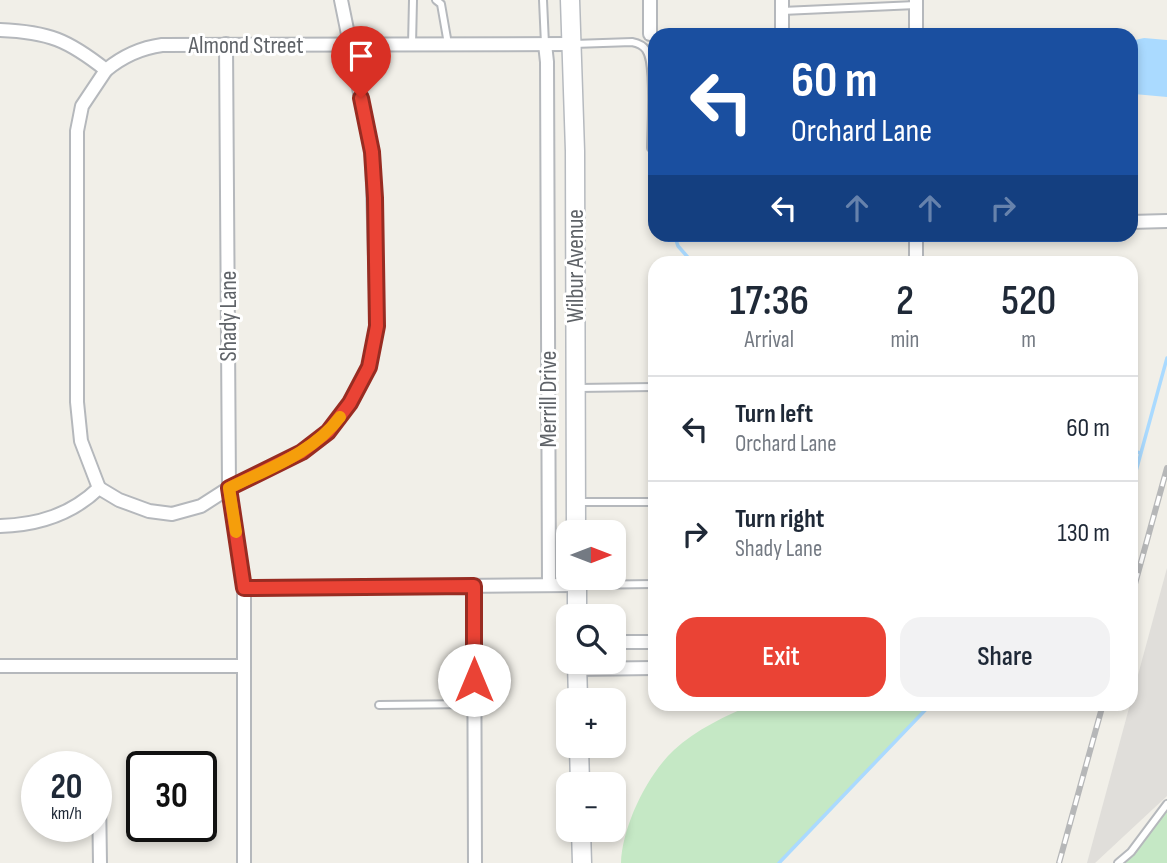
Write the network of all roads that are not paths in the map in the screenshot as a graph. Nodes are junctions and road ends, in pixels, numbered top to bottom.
1 (341, 0) edge
2 (413, 0) edge
3 (436, 0) edge
4 (543, 0) edge
5 (570, 0) edge
6 (650, 0) edge
7 (916, 3) edge
8 (782, 6) edge
9 (650, 28) edge
10 (782, 28) edge
11 (916, 28) edge
12 (0, 30) edge
13 (226, 44) junction
14 (545, 44) junction
15 (571, 44) junction
16 (351, 45) junction
17 (412, 45) junction
18 (448, 45) junction
19 (648, 54) edge
20 (106, 70) junction
21 (1167, 221) edge
22 (1138, 222) edge
23 (648, 387) edge
24 (576, 388) junction
25 (99, 488) junction
26 (229, 488) junction
27 (576, 502) junction
28 (648, 502) edge
29 (576, 520) edge
30 (0, 526) edge
31 (626, 583) edge
32 (556, 584) edge
33 (648, 584) edge
34 (549, 585) junction
35 (474, 586) junction
36 (244, 588) junction
37 (626, 642) edge
38 (648, 642) edge
39 (0, 666) edge
40 (244, 666) junction
41 (626, 667) edge
42 (648, 668) edge
43 (474, 704) junction
44 (379, 705) dead end
45 (1167, 804) edge
46 (100, 842) edge
47 (581, 842) edge
48 (100, 863) edge
49 (244, 863) edge
50 (475, 863) edge
51 (582, 863) edge
52 (1118, 863) edge

1 - 16 street
2 - 17 lane
3 - 18 lane
4 - 14 lane
5 - 15 main road, Wilbur Avenue
6 - 9 street
7 - 8 lane
7 - 11 street
8 - 10 street
12 - 20 street
13 - 16 street, Almond Street
13 - 20 street, Almond Street
13 - 26 street, Shady Lane
14 - 15 street, Almond Street
14 - 18 street, Almond Street
14 - 34 street, Merrill Drive
15 - 19 lane, Almond Street
15 - 24 main road, Wilbur Avenue
16 - 17 street, Almond Street
16 - 26 street
17 - 18 street, Almond Street
20 - 25 street
21 - 22 street
23 - 24 lane
24 - 27 main road, Wilbur Avenue
25 - 26 street
25 - 30 street
26 - 36 street, Shady Lane
27 - 28 lane
27 - 29 main road, Wilbur Avenue
31 - 33 lane
32 - 34 street
34 - 35 street
35 - 36 street
35 - 43 street
36 - 40 street, Shady Lane
37 - 38 street
39 - 40 street
40 - 49 street, Shady Lane
41 - 42 street
43 - 44 lane
43 - 50 street
45 - 52 lane
46 - 48 street
47 - 51 main road

